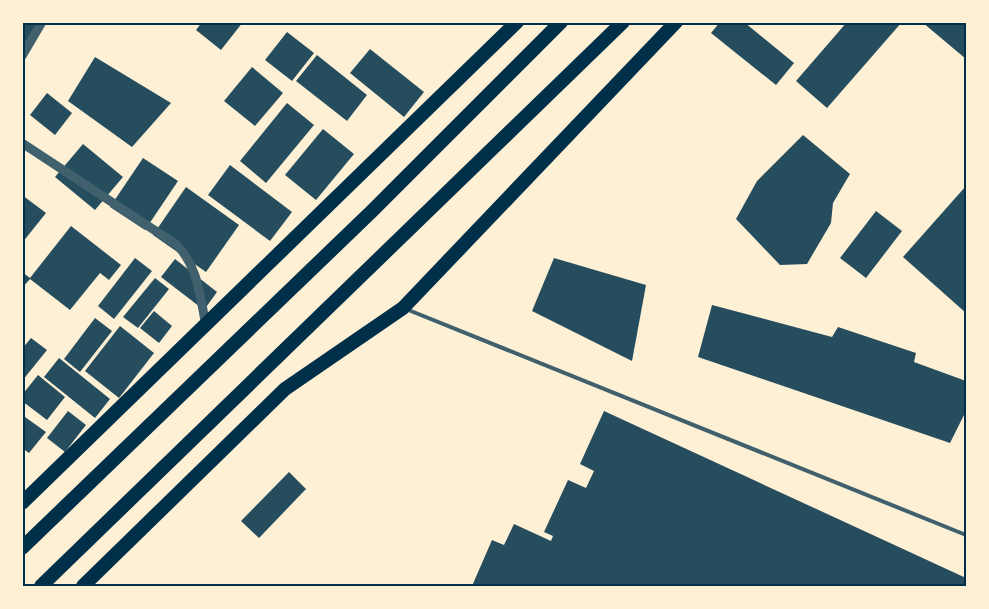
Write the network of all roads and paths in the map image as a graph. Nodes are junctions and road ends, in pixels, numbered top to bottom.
1 (42, 22) edge
2 (517, 22) edge
3 (561, 22) edge
4 (623, 22) edge
5 (676, 22) edge
6 (22, 56) edge
7 (22, 143) edge
8 (404, 308) junction
9 (206, 326) junction
10 (22, 503) edge
11 (966, 535) edge
12 (22, 548) edge
13 (41, 586) edge
14 (83, 586) edge

1 - 6 street
2 - 9 highway
3 - 12 highway
4 - 13 highway
5 - 8 highway
7 - 9 street
8 - 11 lane
8 - 14 highway
9 - 10 highway

